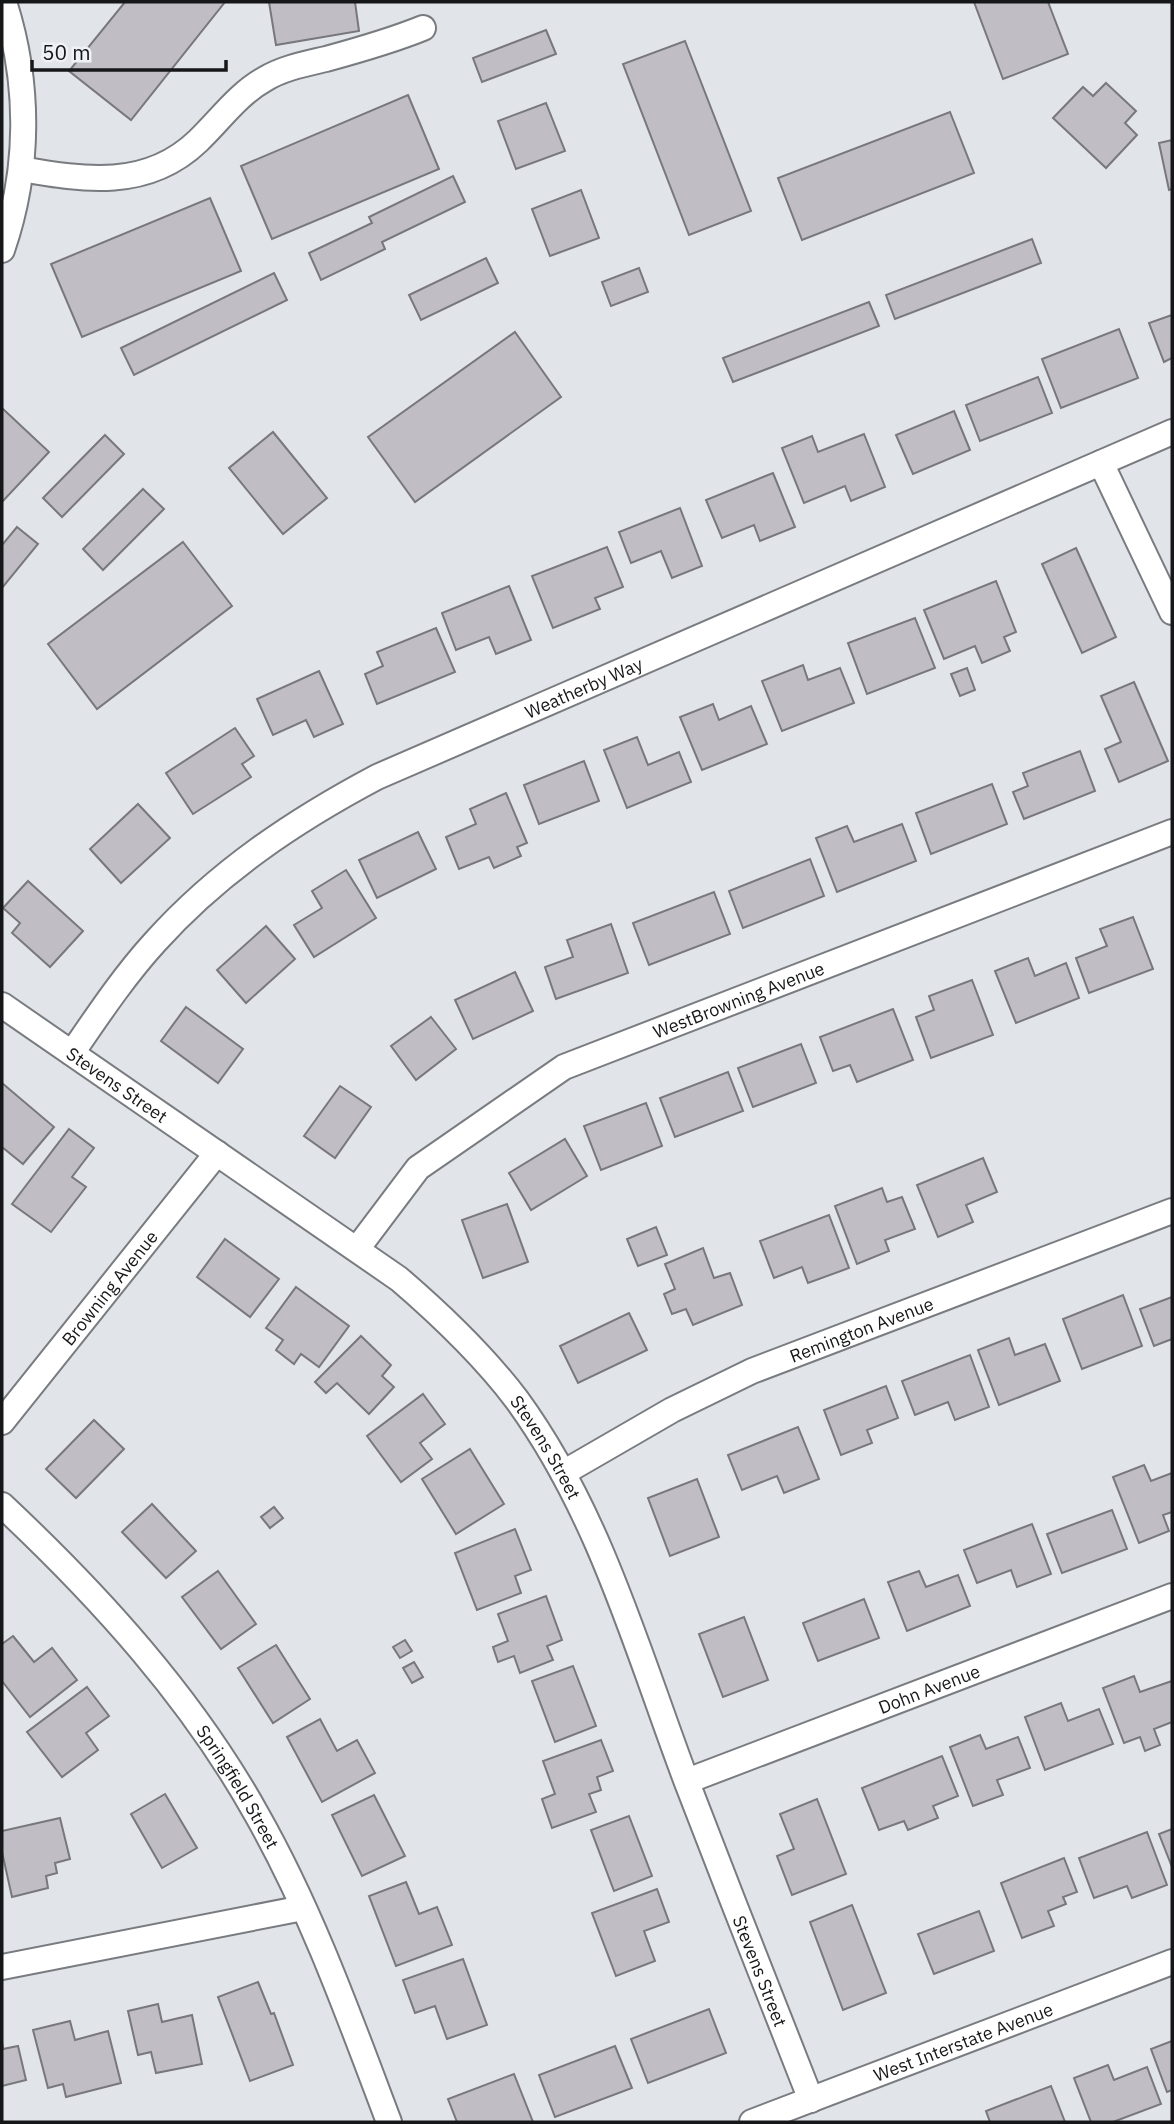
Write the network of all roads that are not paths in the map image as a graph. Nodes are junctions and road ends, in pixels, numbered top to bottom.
1 (5, 11) edge
2 (423, 28) dead end
3 (21, 169) junction
4 (2, 250) edge
5 (1172, 432) edge
6 (1101, 463) junction
7 (1172, 612) edge
8 (1172, 832) edge
9 (2, 1006) edge
10 (72, 1053) junction
11 (218, 1153) junction
12 (1172, 1211) edge
13 (357, 1249) junction
14 (2, 1422) edge
15 (563, 1474) junction
16 (2, 1505) edge
17 (1172, 1596) edge
18 (687, 1781) junction
19 (303, 1908) junction
20 (1172, 1962) edge
21 (2, 1967) edge
22 (811, 2100) junction
23 (389, 2122) edge
24 (752, 2122) edge

1 - 3 street
2 - 3 street
3 - 4 street
5 - 6 street, Weatherby Way
6 - 7 street
6 - 10 street, Weatherby Way
8 - 13 street, WestBrowning Avenue
9 - 10 street, Stevens Street
10 - 11 street, Stevens Street
11 - 13 street, Stevens Street
11 - 14 street, Browning Avenue
12 - 15 street, Remington Avenue
13 - 15 street, Stevens Street
15 - 18 street, Stevens Street
16 - 19 street, Springfield Street
17 - 18 street, Dohn Avenue
18 - 22 street, Stevens Street
19 - 21 street
19 - 23 street, Springfield Street
20 - 22 street, West Interstate Avenue
22 - 24 street, West Interstate Avenue

